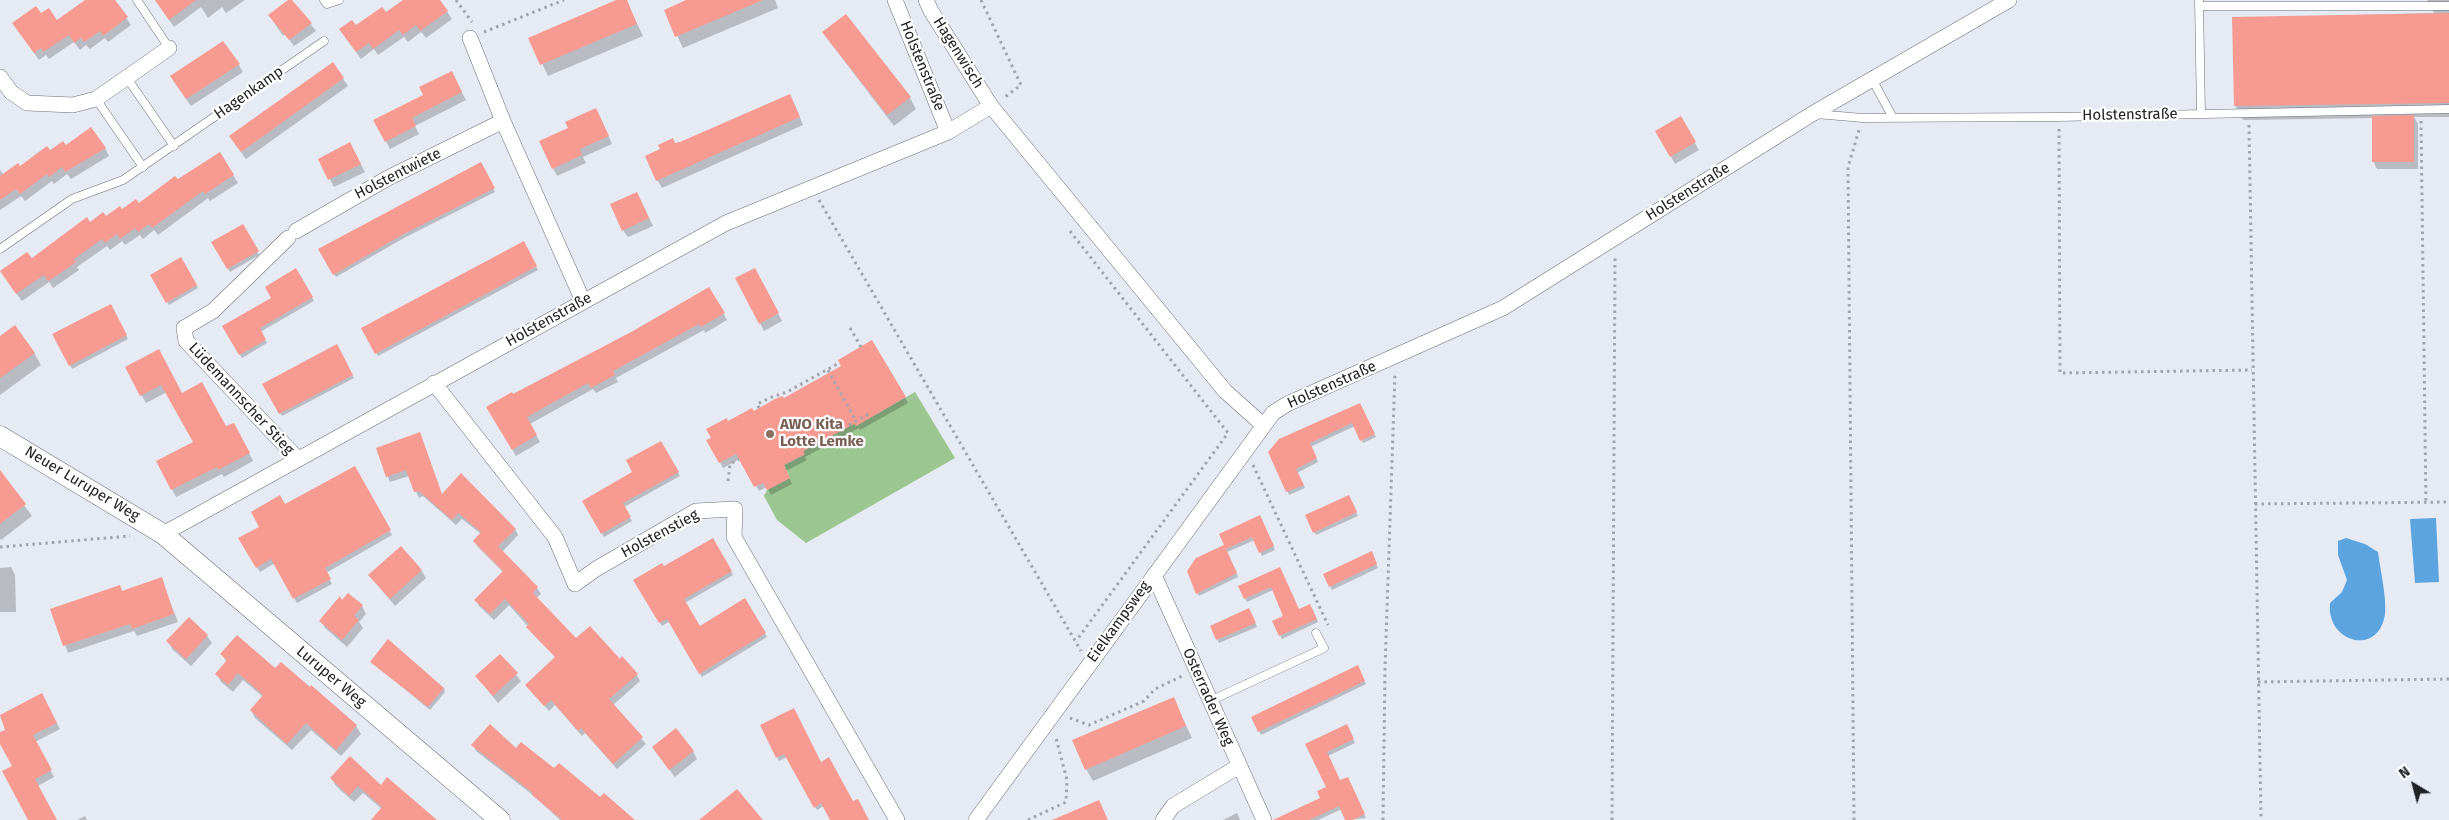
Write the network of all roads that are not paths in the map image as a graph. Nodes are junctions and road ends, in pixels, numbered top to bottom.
1 (137, 0) edge
2 (324, 0) edge
3 (339, 0) edge
4 (895, 0) edge
5 (926, 0) edge
6 (2009, 0) edge
7 (2199, 3) edge
8 (2395, 3) edge
9 (2449, 6) edge
10 (470, 38) road end
11 (324, 41) dead end
12 (169, 48) joint
13 (0, 77) edge
14 (127, 78) junction
15 (1872, 79) junction
16 (96, 99) junction
17 (991, 106) junction
18 (2449, 109) edge
19 (1812, 114) junction
20 (2201, 114) junction
21 (1893, 118) junction
22 (503, 121) junction
23 (948, 132) junction
24 (174, 146) junction
25 (143, 167) junction
26 (292, 234) joint
27 (0, 249) edge
28 (583, 301) junction
29 (434, 383) junction
30 (1262, 425) junction
31 (0, 436) edge
32 (297, 458) junction
33 (162, 534) junction
34 (1154, 574) junction
35 (1316, 633) road end
36 (1210, 701) junction
37 (1239, 766) junction
38 (500, 820) edge
39 (897, 820) edge
40 (976, 820) edge
41 (1163, 820) edge
42 (1264, 820) edge

1 - 12 lane
2 - 3 lane
4 - 23 street, Holstenstraße
5 - 17 street, Hagenwisch
6 - 15 street, Holstenstraße
7 - 8 lane
7 - 20 lane
8 - 9 lane
10 - 22 street
11 - 24 lane, Hagenkamp
12 - 14 street
13 - 16 street
14 - 16 street
14 - 24 lane
15 - 19 street, Holstenstraße
15 - 21 lane
16 - 25 lane
17 - 23 street, Holstenstraße
17 - 30 street
18 - 20 lane, Holstenstraße
19 - 21 lane, Holstenstraße
19 - 30 street, Holstenstraße
20 - 21 lane, Holstenstraße
22 - 26 street, Holstentwiete
22 - 28 street
23 - 28 street, Holstenstraße
24 - 25 lane, Hagenkamp
25 - 27 lane, Hagenkamp
26 - 32 street, Lüdemannscher Stieg
28 - 29 street, Holstenstraße
29 - 32 street, Holstenstraße
29 - 39 street, Holstenstieg
30 - 34 street, Eielkampsweg
31 - 33 street, Neuer Luruper Weg
32 - 33 street, Holstenstraße
33 - 38 street, Luruper Weg
34 - 36 street, Osterrader Weg
34 - 40 street, Eielkampsweg
35 - 36 lane
36 - 37 street, Osterrader Weg
37 - 41 street
37 - 42 street, Osterrader Weg

